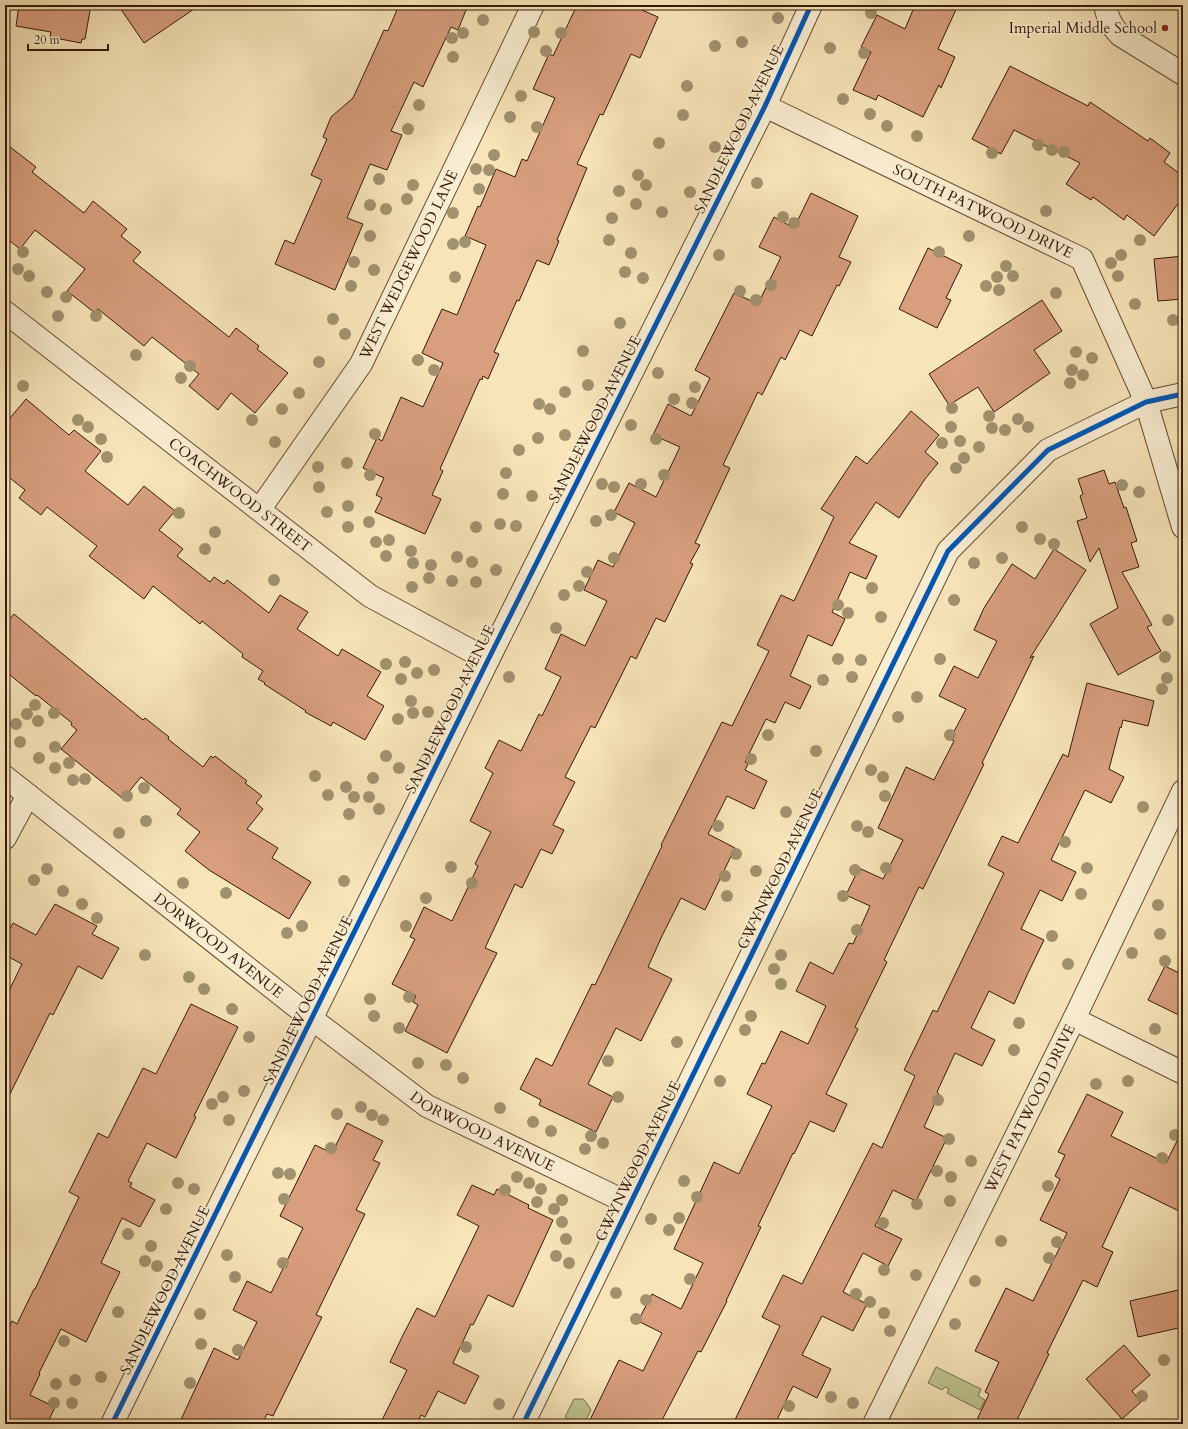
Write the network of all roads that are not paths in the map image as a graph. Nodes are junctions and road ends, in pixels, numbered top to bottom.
1 (533, 5) edge
2 (811, 5) edge
3 (1105, 5) edge
4 (1183, 74) edge
5 (765, 106) junction
6 (5, 312) edge
7 (1183, 394) edge
8 (1146, 402) junction
9 (260, 509) junction
10 (1183, 527) edge
11 (488, 660) junction
12 (5, 777) edge
13 (1183, 791) edge
14 (28, 795) junction
15 (5, 838) edge
16 (312, 1019) junction
17 (1074, 1019) junction
18 (1183, 1073) edge
19 (630, 1204) junction
20 (112, 1424) edge
21 (523, 1424) edge
22 (874, 1424) edge

1 - 9 street, WEST WEDGEWOOD LANE
2 - 5 street, SANDLEWOOD AVENUE
3 - 4 street
5 - 8 street, SOUTH PATWOOD DRIVE
5 - 11 street, SANDLEWOOD AVENUE
6 - 9 street, COACHWOOD STREET
7 - 8 street, GWYNWOOD AVENUE
8 - 10 street
8 - 19 street, GWYNWOOD AVENUE
9 - 11 street, COACHWOOD STREET
11 - 16 street, SANDLEWOOD AVENUE
12 - 14 street, DORWOOD AVENUE
13 - 17 street, WEST PATWOOD DRIVE
14 - 15 street
14 - 16 street, DORWOOD AVENUE
16 - 19 street, DORWOOD AVENUE
16 - 20 street, SANDLEWOOD AVENUE
17 - 18 street
17 - 22 street, WEST PATWOOD DRIVE
19 - 21 street, GWYNWOOD AVENUE

